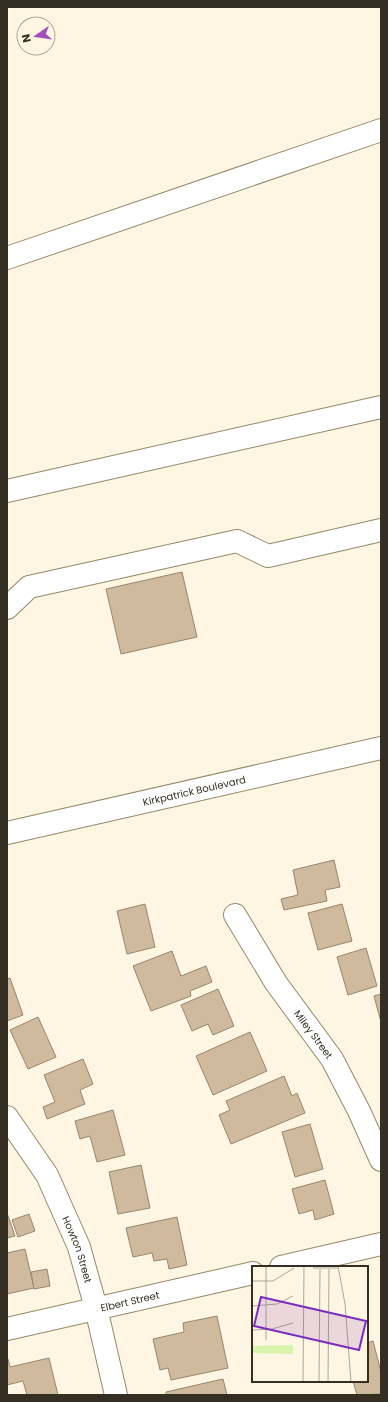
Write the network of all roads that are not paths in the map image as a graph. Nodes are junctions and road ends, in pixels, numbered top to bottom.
1 (381, 130) edge
2 (7, 258) edge
3 (381, 408) edge
4 (7, 491) edge
5 (381, 530) edge
6 (7, 608) edge
7 (381, 748) edge
8 (7, 833) edge
9 (235, 915) dead end
10 (7, 1117) edge
11 (381, 1160) edge
12 (381, 1244) edge
13 (285, 1266) edge
14 (252, 1273) edge
15 (96, 1308) junction
16 (7, 1330) edge
17 (116, 1395) edge

1 - 2 street
3 - 4 street
5 - 6 street
7 - 8 street, Kirkpatrick Boulevard
9 - 11 street, Miley Street
10 - 15 street, Howton Street
12 - 13 street
14 - 15 street, Elbert Street
15 - 16 street, Elbert Street
15 - 17 street, Howton Street

